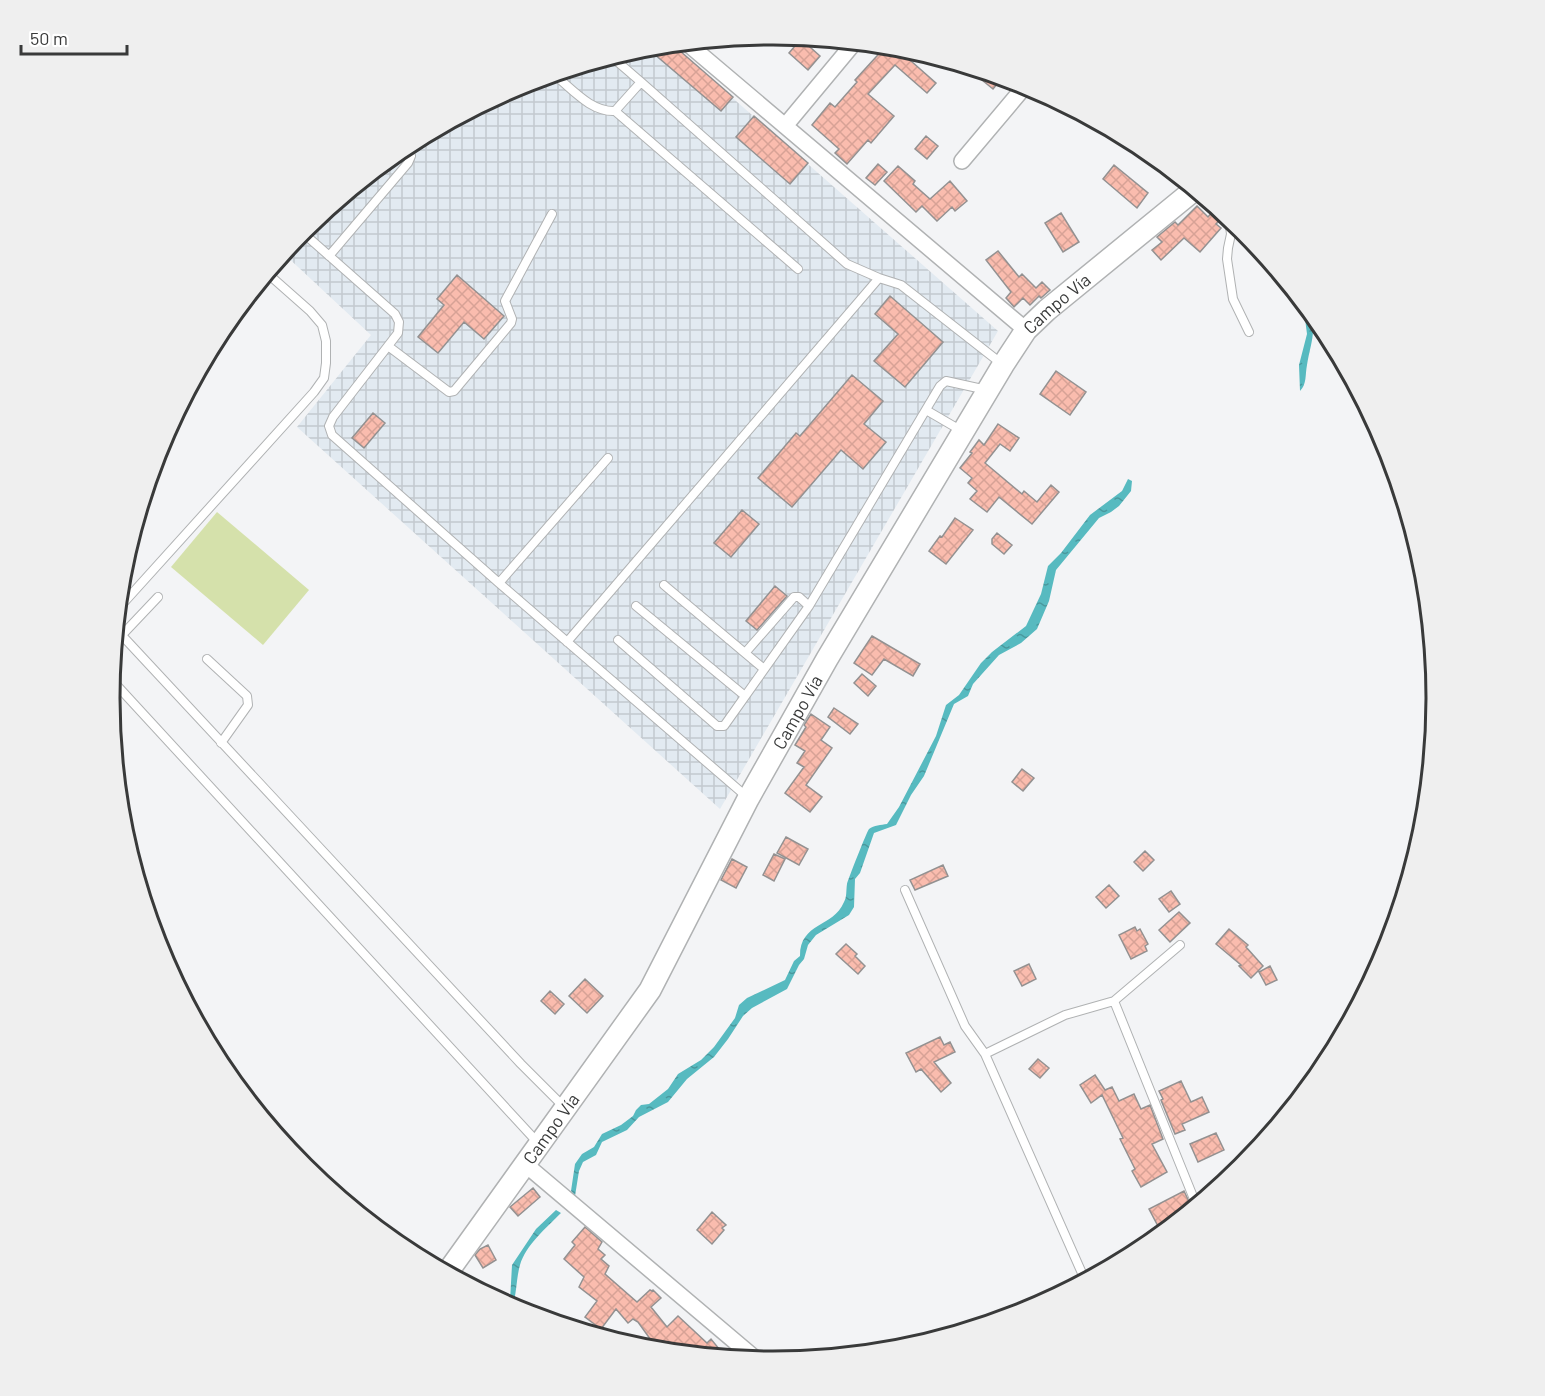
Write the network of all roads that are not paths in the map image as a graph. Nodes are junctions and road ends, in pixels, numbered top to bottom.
1 (695, 50) edge
2 (848, 50) edge
3 (619, 63) edge
4 (561, 81) edge
5 (641, 82) junction
6 (1019, 94) edge
7 (615, 111) junction
8 (785, 126) junction
9 (410, 155) edge
10 (962, 161) dead end
11 (1188, 195) edge
12 (552, 214) dead end
13 (1232, 234) edge
14 (309, 238) edge
15 (330, 256) junction
16 (798, 269) dead end
17 (273, 278) edge
18 (879, 278) junction
19 (1026, 330) junction
20 (1249, 333) dead end
21 (388, 346) junction
22 (1003, 365) junction
23 (988, 390) junction
24 (926, 410) junction
25 (963, 432) junction
26 (608, 458) dead end
27 (499, 583) junction
28 (664, 585) dead end
29 (158, 597) dead end
30 (127, 599) edge
31 (636, 606) dead end
32 (809, 606) junction
33 (124, 628) edge
34 (123, 636) edge
35 (618, 640) dead end
36 (567, 642) junction
37 (745, 653) junction
38 (207, 659) dead end
39 (764, 669) junction
40 (120, 689) edge
41 (745, 696) junction
42 (221, 743) junction
43 (748, 798) junction
44 (905, 890) dead end
45 (1180, 945) dead end
46 (1114, 1001) junction
47 (985, 1054) junction
48 (565, 1108) junction
49 (539, 1144) junction
50 (525, 1164) junction
51 (1193, 1197) edge
52 (451, 1267) edge
53 (1082, 1273) edge
54 (746, 1350) edge

1 - 8 street
2 - 8 street
3 - 5 lane
4 - 7 lane
5 - 7 lane
5 - 18 lane
6 - 10 street
7 - 16 lane
8 - 19 street
9 - 15 lane
11 - 19 street, Campo Vía
12 - 21 lane
13 - 20 lane
14 - 15 lane
15 - 21 lane
17 - 30 lane
18 - 22 lane
18 - 36 lane
19 - 22 street, Campo Vía
21 - 27 lane
22 - 23 street, Campo Vía
23 - 24 lane
23 - 25 street, Campo Vía
24 - 25 lane
24 - 32 lane
25 - 43 street, Campo Vía
26 - 27 lane
27 - 36 lane
28 - 37 lane
29 - 33 lane
31 - 41 lane
32 - 37 lane
32 - 39 lane
34 - 42 lane
35 - 41 lane
36 - 43 lane
37 - 39 lane
38 - 42 lane
39 - 41 lane
40 - 49 lane
42 - 48 lane
43 - 48 street, Campo Vía
44 - 47 lane
45 - 46 lane
46 - 47 lane
46 - 51 lane
47 - 53 lane
48 - 49 street, Campo Vía
49 - 50 street, Campo Vía
50 - 52 street, Campo Vía
50 - 54 street

